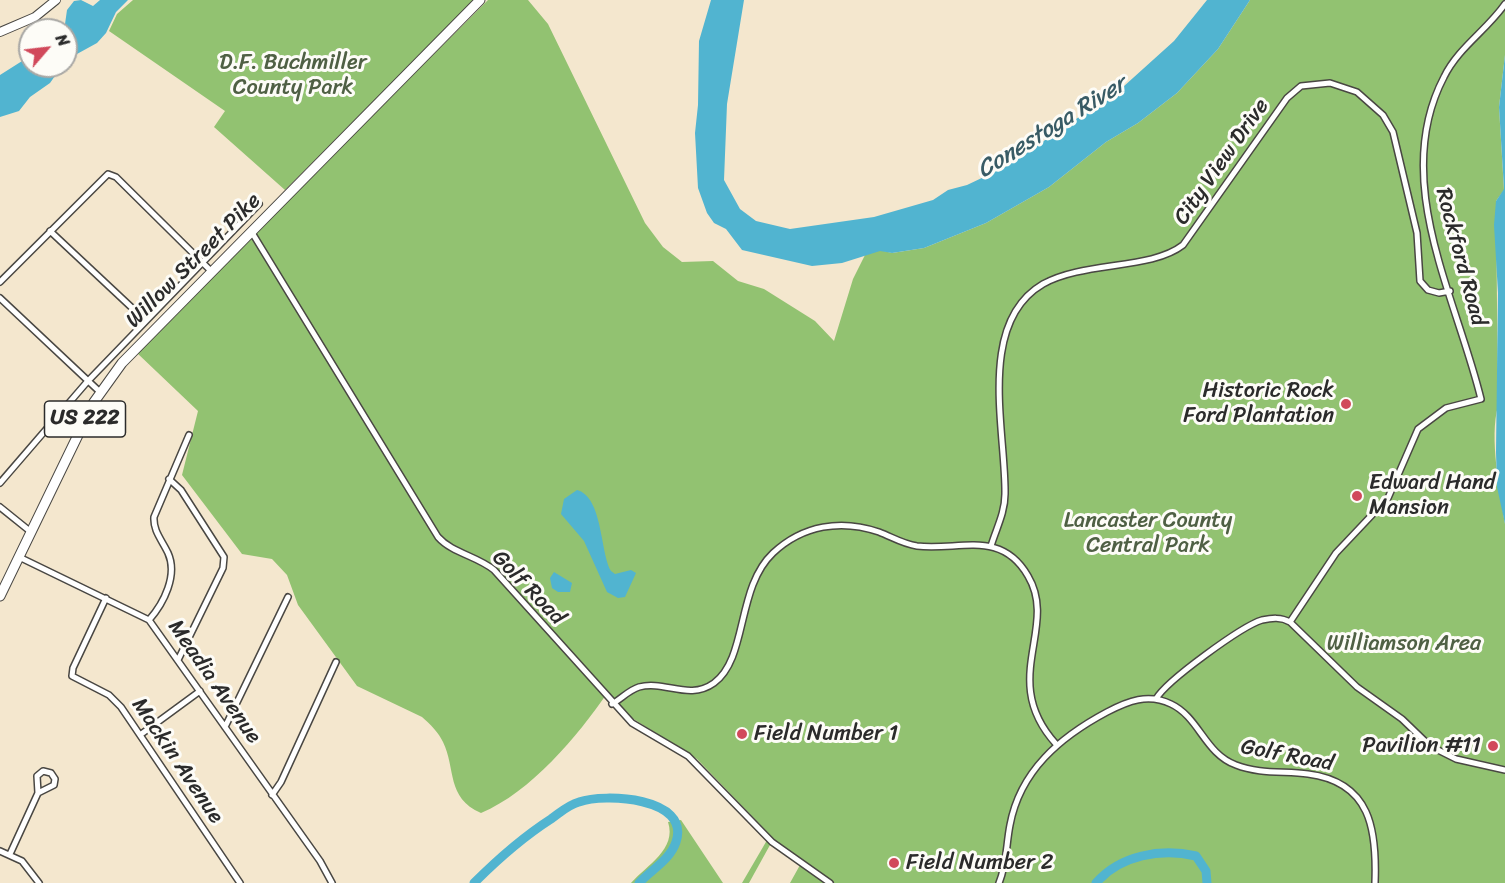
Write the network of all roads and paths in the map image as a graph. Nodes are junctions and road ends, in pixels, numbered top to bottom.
1 (56, 0) edge
2 (480, 0) edge
3 (1505, 4) edge
4 (0, 33) edge
5 (259, 204) dead end
6 (50, 231) junction
7 (251, 231) junction
8 (204, 262) junction
9 (211, 271) junction
10 (0, 282) edge
11 (1449, 291) junction
12 (0, 298) edge
13 (145, 320) junction
14 (87, 381) junction
15 (100, 392) junction
16 (189, 435) dead end
17 (169, 479) junction
18 (0, 483) edge
19 (0, 507) edge
20 (31, 532) junction
21 (991, 546) junction
22 (19, 556) junction
23 (0, 596) edge
24 (288, 597) dead end
25 (106, 598) junction
26 (149, 620) junction
27 (1290, 622) junction
28 (178, 660) junction
29 (336, 662) dead end
30 (200, 691) junction
31 (1156, 699) junction
32 (612, 704) junction
33 (225, 727) junction
34 (140, 735) junction
35 (1056, 744) junction
36 (1505, 770) edge
37 (38, 794) junction
38 (272, 795) junction
39 (0, 851) edge
40 (10, 854) junction
41 (39, 883) edge
42 (240, 883) edge
43 (332, 883) edge
44 (830, 883) edge
45 (999, 883) edge
46 (1375, 883) edge

1 - 4 main road
2 - 7 highway, Willow Street Pike / US 222
3 - 11 street, Rockford Road
5 - 8 street
6 - 8 street
6 - 10 street
6 - 13 street
7 - 9 highway, Willow Street Pike / US 222
7 - 32 street, Golf Road
8 - 9 street
8 - 13 street
9 - 15 highway, Willow Street Pike / US 222
11 - 21 street, City View Drive
11 - 27 street, Rockford Road
12 - 14 street
13 - 14 street
14 - 15 street
14 - 18 street
15 - 20 highway, Willow Street Pike / US 222
16 - 17 street
17 - 26 street
17 - 28 street
19 - 20 street
20 - 22 highway, Willow Street Pike / US 222
21 - 32 street
21 - 35 street
22 - 23 highway, Willow Street Pike / US 222
22 - 25 street, Meadia Avenue
24 - 33 street
25 - 26 street, Meadia Avenue
25 - 34 street, Mackin Avenue
26 - 28 street, Meadia Avenue
27 - 31 street
27 - 36 street
28 - 30 street, Meadia Avenue
29 - 38 street
30 - 33 street, Meadia Avenue
30 - 34 street
31 - 35 street
31 - 46 street, Golf Road
32 - 44 street, Golf Road
33 - 38 street, Meadia Avenue
34 - 42 street, Mackin Avenue
35 - 45 street
37 - 37 street
37 - 40 street
38 - 43 street, Meadia Avenue
39 - 40 street
40 - 41 street

